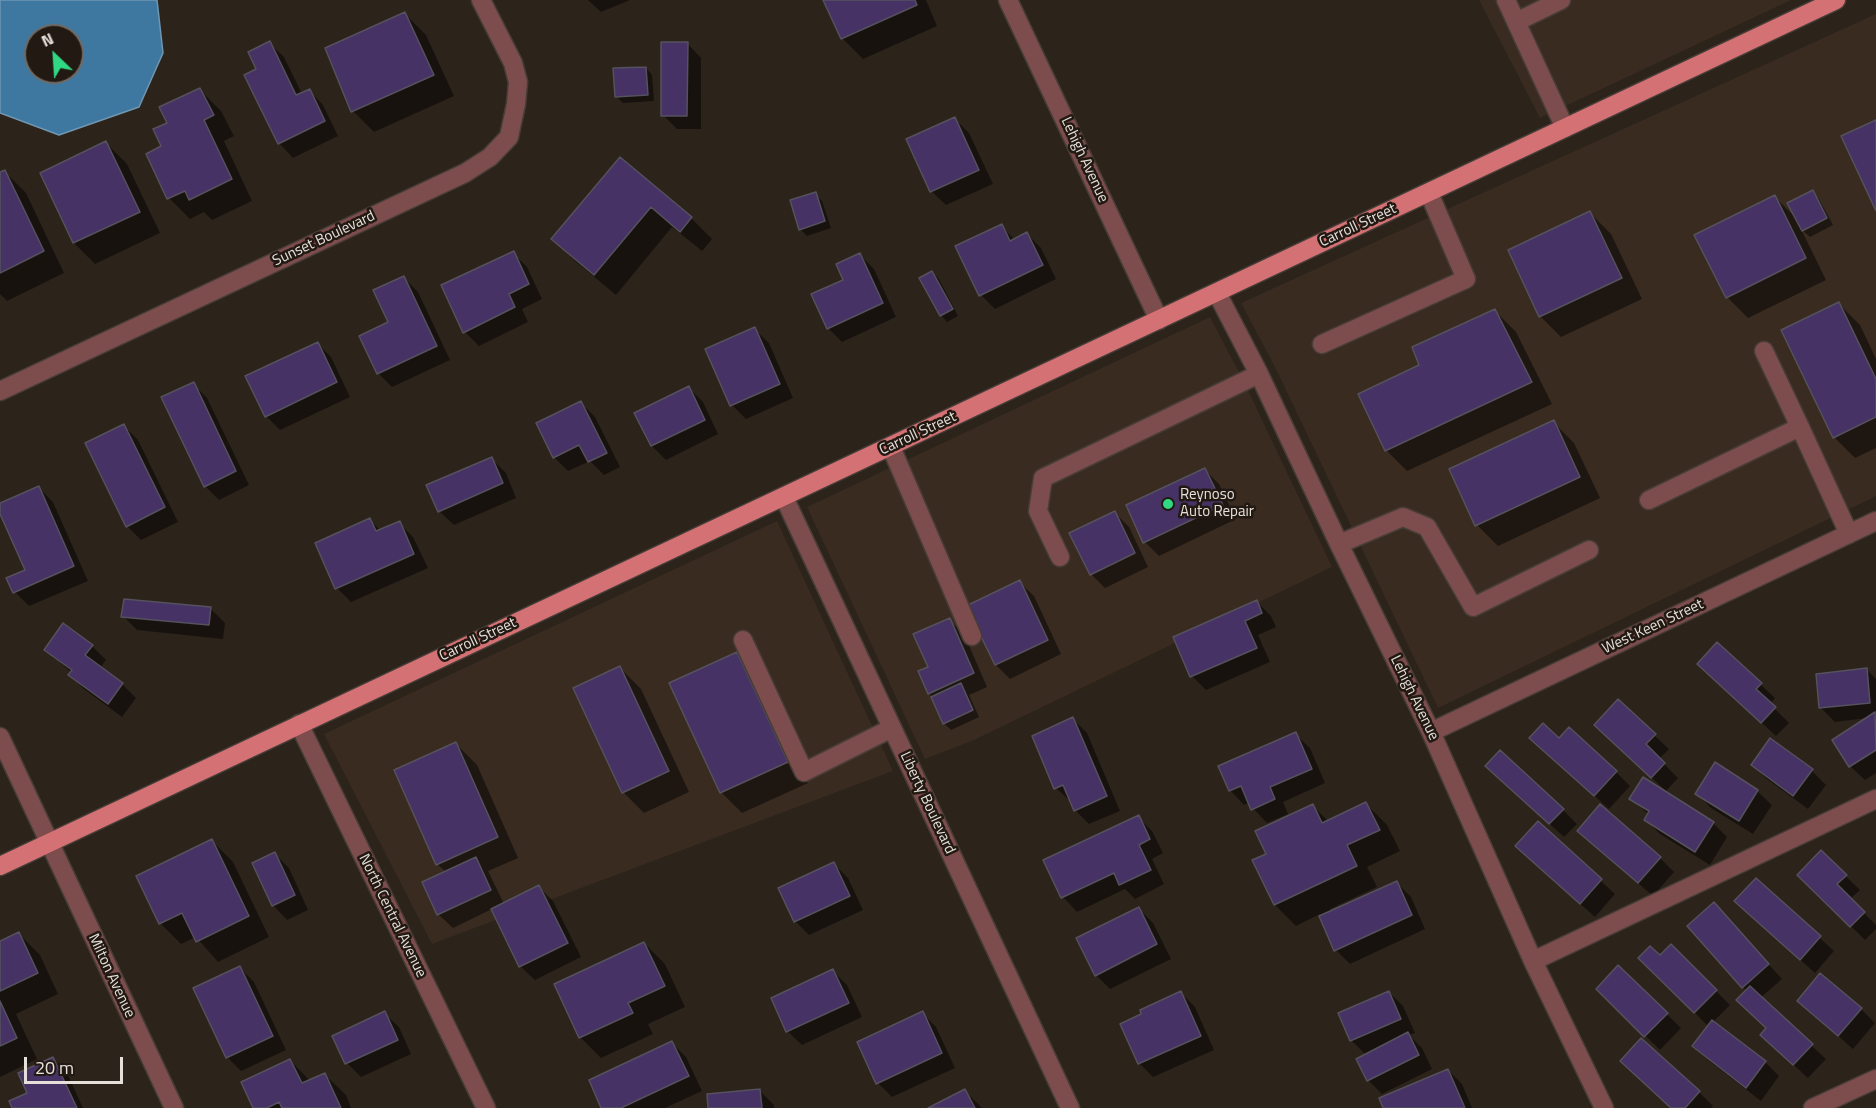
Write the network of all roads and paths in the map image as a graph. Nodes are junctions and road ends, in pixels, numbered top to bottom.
1 (481, 0) edge
2 (1008, 0) edge
3 (1506, 0) edge
4 (1561, 0) edge
5 (1836, 0) edge
6 (1516, 22) junction
7 (1565, 128) junction
8 (1429, 193) junction
9 (1216, 293) junction
10 (1159, 320) junction
11 (1322, 344) dead end
12 (1764, 351) dead end
13 (1259, 374) junction
14 (0, 391) edge
15 (1800, 427) junction
16 (891, 447) junction
17 (784, 497) junction
18 (1649, 500) dead end
19 (1876, 521) edge
20 (1849, 534) junction
21 (1339, 544) junction
22 (1589, 550) dead end
23 (1060, 557) dead end
24 (972, 636) dead end
25 (743, 640) dead end
26 (299, 724) junction
27 (892, 729) junction
28 (1431, 732) junction
29 (0, 737) edge
30 (1876, 799) edge
31 (48, 843) junction
32 (0, 866) edge
33 (1533, 961) junction
34 (1876, 1079) edge
35 (174, 1108) edge
36 (486, 1108) edge
37 (1070, 1108) edge
38 (1604, 1108) edge
39 (1814, 1108) edge

1 - 14 street, Sunset Boulevard
2 - 10 street, Lehigh Avenue
3 - 6 street
4 - 6 street
5 - 7 main road, Carroll Street
6 - 7 street
7 - 8 main road, Carroll Street
8 - 9 main road, Carroll Street
8 - 11 street
9 - 10 main road, Carroll Street
9 - 13 street, Lehigh Avenue
10 - 16 main road, Carroll Street
12 - 15 street
13 - 21 street, Lehigh Avenue
13 - 23 street
15 - 18 street
15 - 20 street
16 - 17 main road, Carroll Street
16 - 24 street
17 - 26 main road, Carroll Street
17 - 27 street, Liberty Boulevard
19 - 20 street, West Keen Street
20 - 28 street, West Keen Street
21 - 22 street
21 - 28 street, Lehigh Avenue
25 - 27 street
26 - 31 main road, Carroll Street
26 - 36 street, North Central Avenue
27 - 37 street, Liberty Boulevard
28 - 33 street, Lehigh Avenue
29 - 31 street, Milton Avenue
30 - 33 street
31 - 32 main road, Carroll Street
31 - 35 street, Milton Avenue
33 - 38 street, Lehigh Avenue
34 - 39 street

